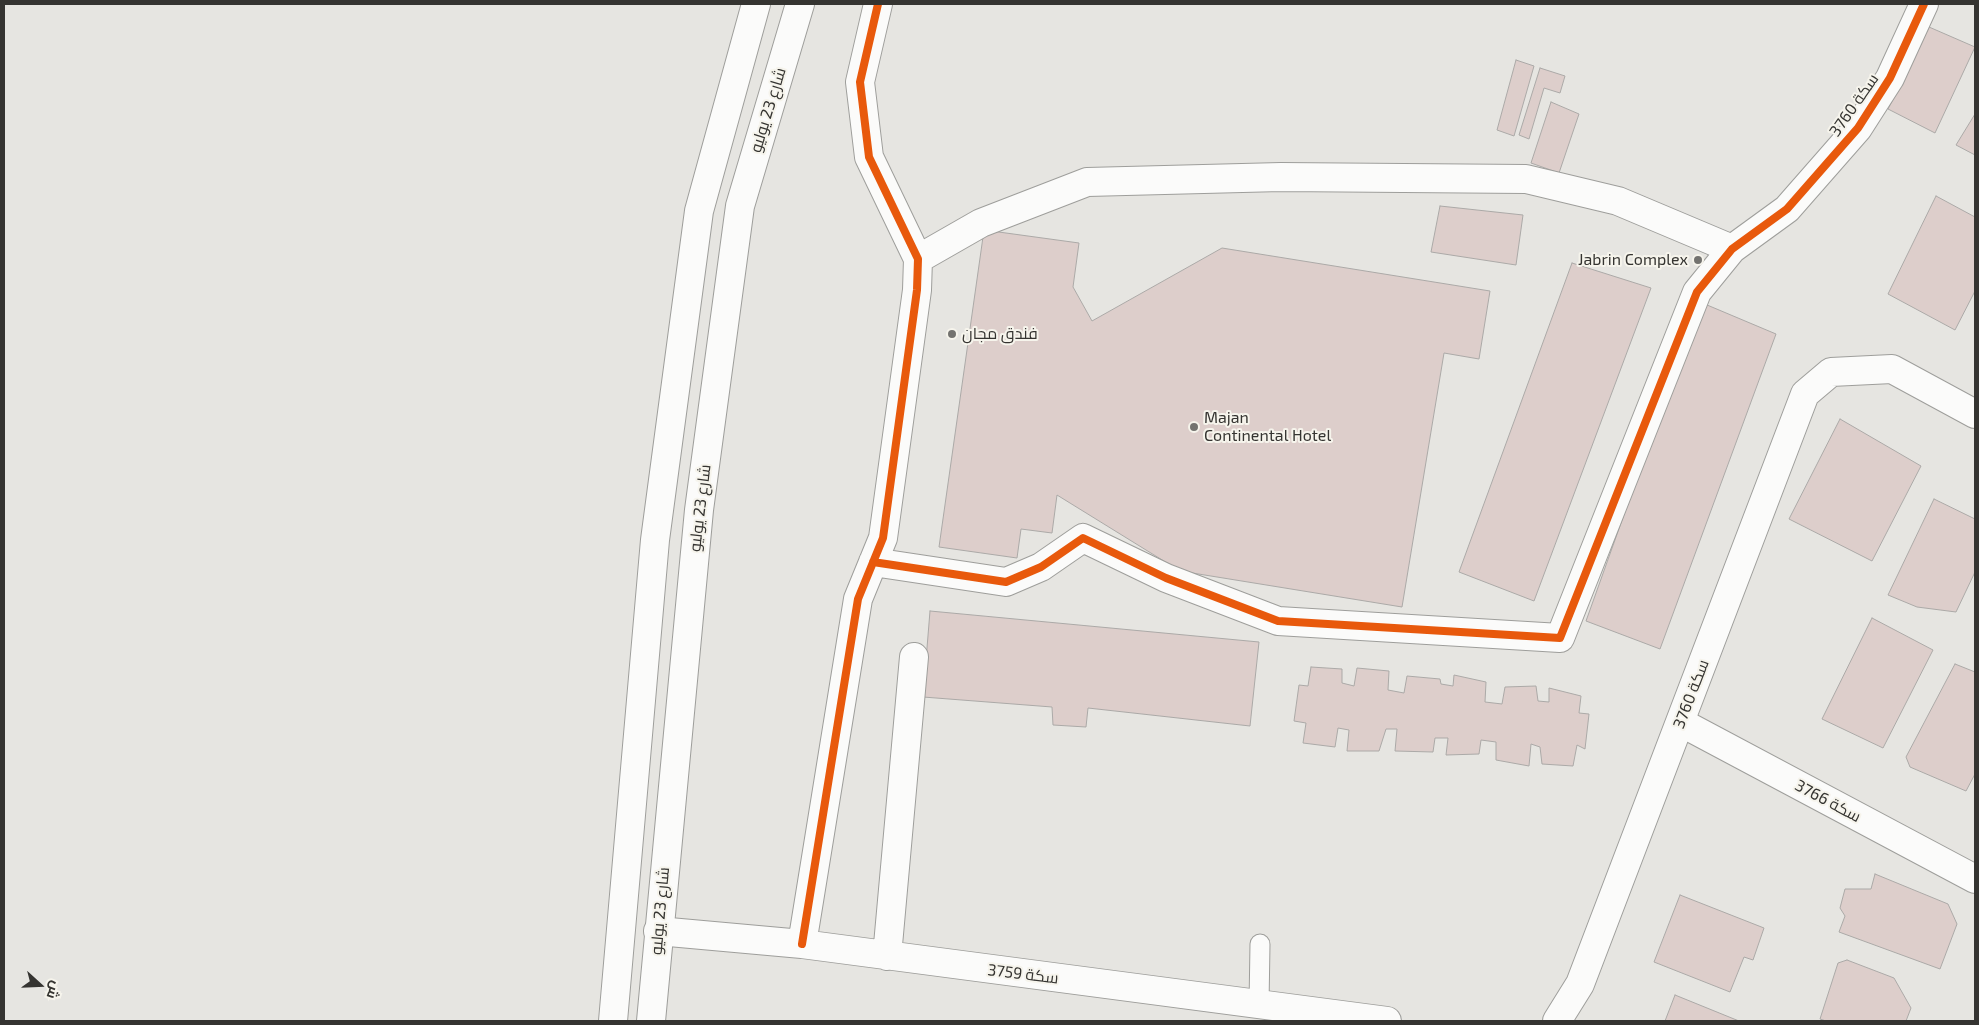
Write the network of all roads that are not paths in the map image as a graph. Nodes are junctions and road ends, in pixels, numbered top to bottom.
1 (756, 4) edge
2 (800, 4) edge
3 (878, 4) edge
4 (1924, 4) edge
5 (1732, 249) junction
6 (918, 258) junction
7 (1975, 414) edge
8 (873, 562) junction
9 (914, 657) dead end
10 (1680, 722) junction
11 (1975, 879) edge
12 (658, 931) junction
13 (802, 944) junction
14 (1260, 944) dead end
15 (887, 956) junction
16 (1259, 1005) junction
17 (613, 1021) edge
18 (650, 1021) edge
19 (1387, 1021) edge
20 (1557, 1021) edge

1 - 17 street
2 - 12 street, شارع 23 يوليو
3 - 6 street
4 - 5 street, سكة 3760
5 - 6 street
5 - 8 street, سكة 3760
6 - 8 street
7 - 10 street, سكة 3760
8 - 13 street
9 - 15 street
10 - 11 street, سكة 3766
10 - 20 street, سكة 3760
12 - 13 street, سكة 3759
12 - 18 street, شارع 23 يوليو
13 - 15 street, سكة 3759
14 - 16 lane
15 - 16 street, سكة 3759
16 - 19 street, سكة 3759

